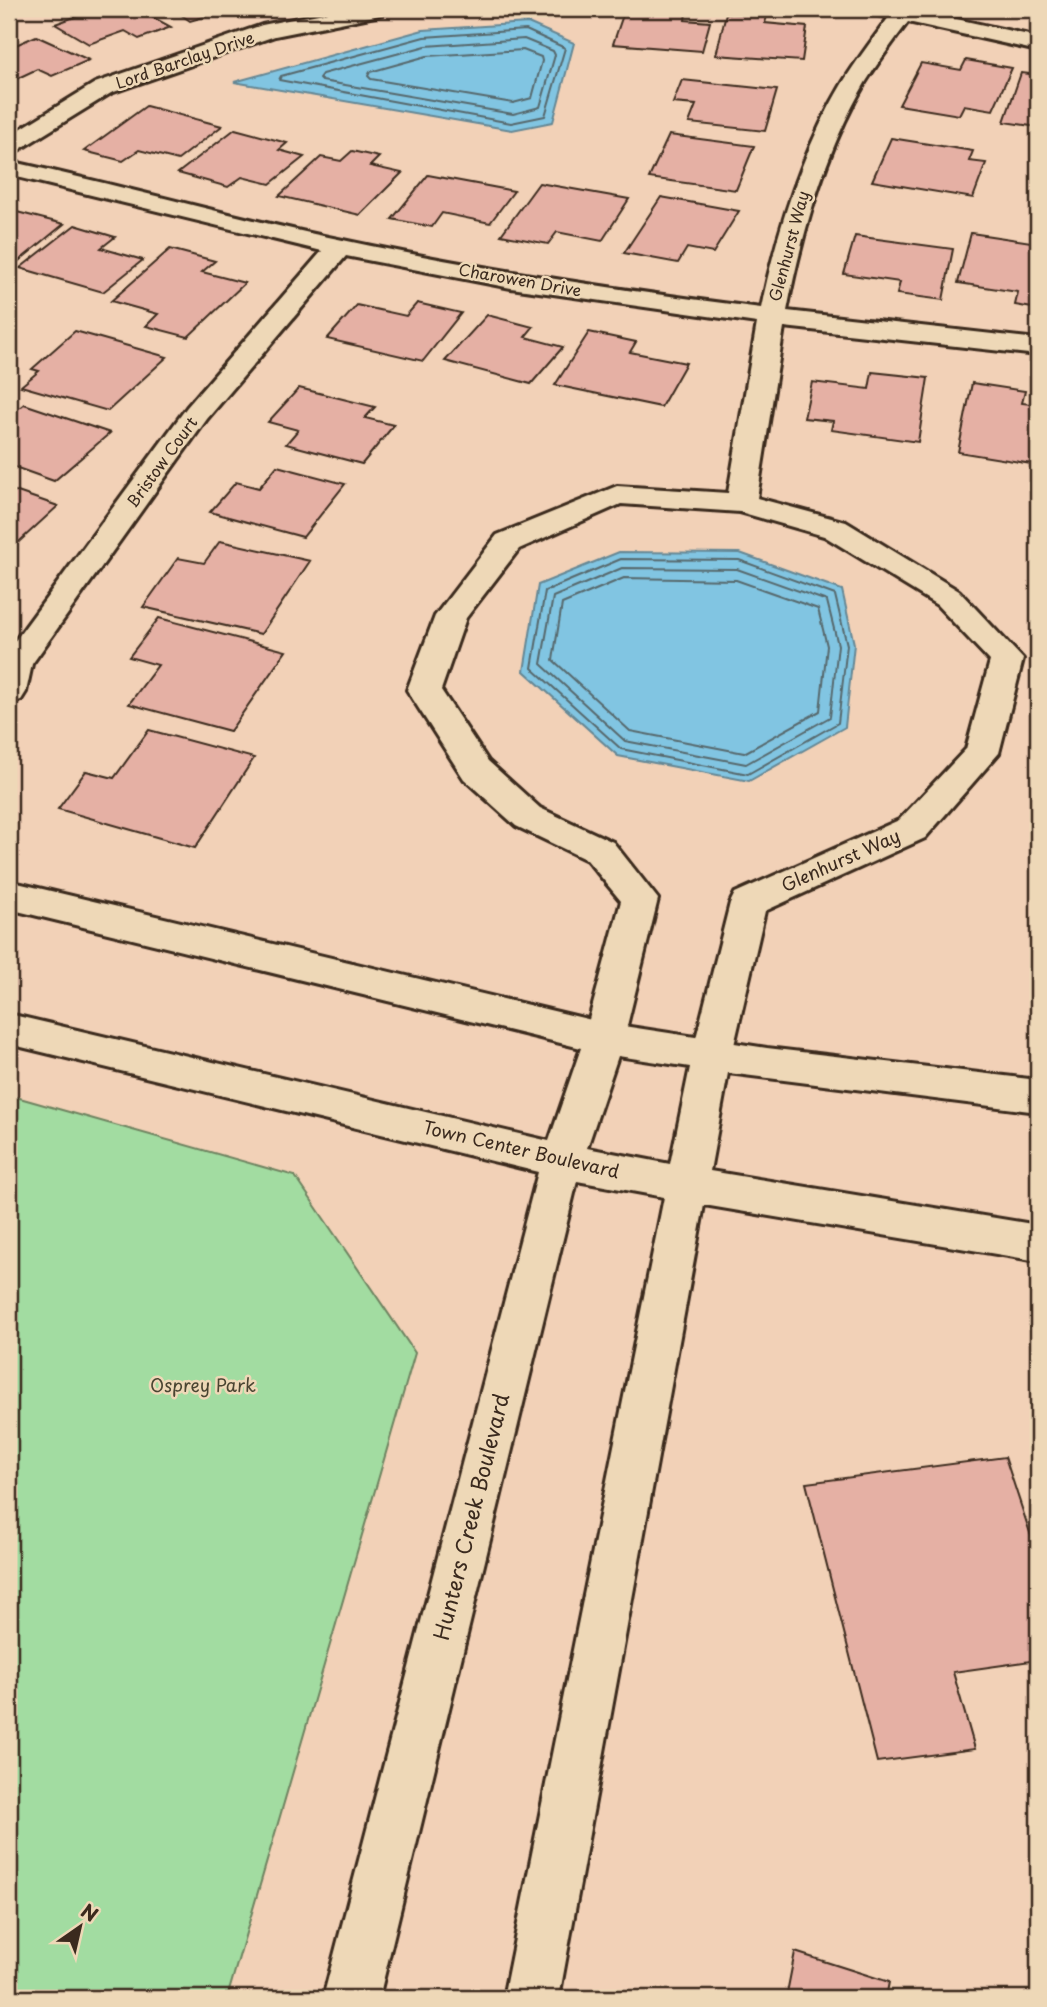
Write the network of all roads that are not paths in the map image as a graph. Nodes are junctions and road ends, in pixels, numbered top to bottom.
1 (375, 9) edge
2 (876, 9) edge
3 (903, 13) junction
4 (1038, 44) edge
5 (9, 146) edge
6 (9, 168) edge
7 (339, 248) junction
8 (770, 317) junction
9 (1038, 347) edge
10 (741, 503) junction
11 (9, 692) edge
12 (9, 895) edge
13 (9, 1029) edge
14 (604, 1038) junction
15 (712, 1055) junction
16 (1038, 1096) edge
17 (562, 1161) junction
18 (686, 1184) junction
19 (1038, 1243) edge
20 (351, 1998) edge
21 (531, 1998) edge

1 - 5 street, Lord Barclay Drive
2 - 3 street
3 - 4 street
3 - 8 street, Glenhurst Way
6 - 7 street, Charowen Drive
7 - 8 street, Charowen Drive
7 - 11 street, Bristow Court
8 - 9 street, Charowen Drive
8 - 10 street, Glenhurst Way
10 - 14 street, Glenhurst Way
10 - 15 street, Glenhurst Way
12 - 14 street
13 - 17 street, Town Center Boulevard
14 - 15 street
14 - 17 street, Hunters Creek Boulevard
15 - 16 street
15 - 18 street
17 - 18 street, Town Center Boulevard
17 - 20 street, Hunters Creek Boulevard
18 - 19 street, Town Center Boulevard
18 - 21 street

